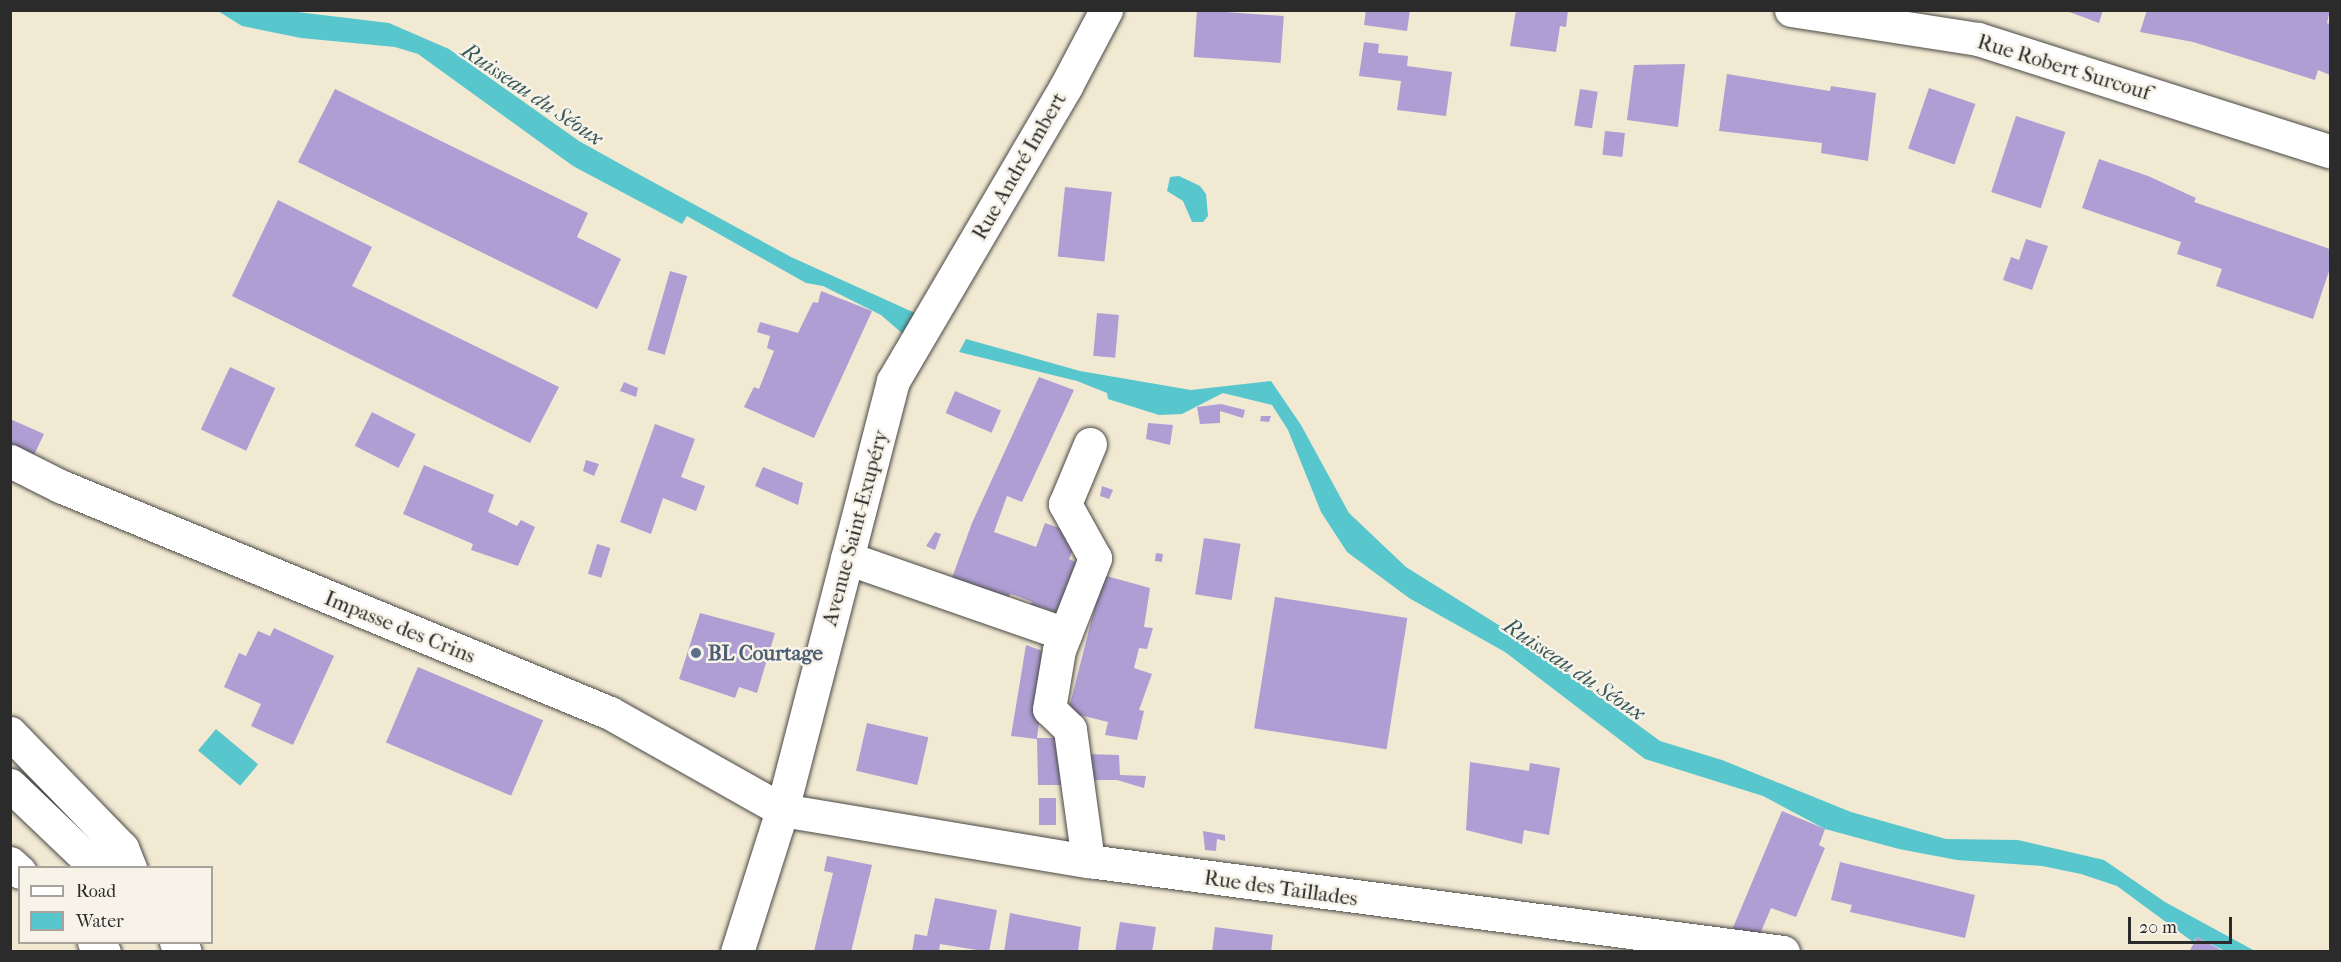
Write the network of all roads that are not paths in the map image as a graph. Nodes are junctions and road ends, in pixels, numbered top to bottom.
1 (1106, 10) edge
2 (1791, 10) edge
3 (2331, 151) edge
4 (929, 320) joint
5 (1090, 444) dead end
6 (10, 461) edge
7 (847, 558) junction
8 (1065, 634) junction
9 (10, 733) edge
10 (10, 785) edge
11 (782, 810) junction
12 (1088, 861) junction
13 (96, 866) edge
14 (130, 866) edge
15 (737, 951) edge
16 (1783, 951) edge

1 - 4 main road, Rue André Imbert
2 - 3 main road, Rue Robert Surcouf
4 - 7 main road, Avenue Saint-Exupéry
5 - 8 main road
6 - 11 main road, Impasse des Crins
7 - 8 main road
7 - 11 main road, Avenue Saint-Exupéry
8 - 12 main road
9 - 14 main road
10 - 13 main road
11 - 12 main road, Rue des Taillades
11 - 15 main road, Avenue Saint-Exupéry
12 - 16 main road, Rue des Taillades

